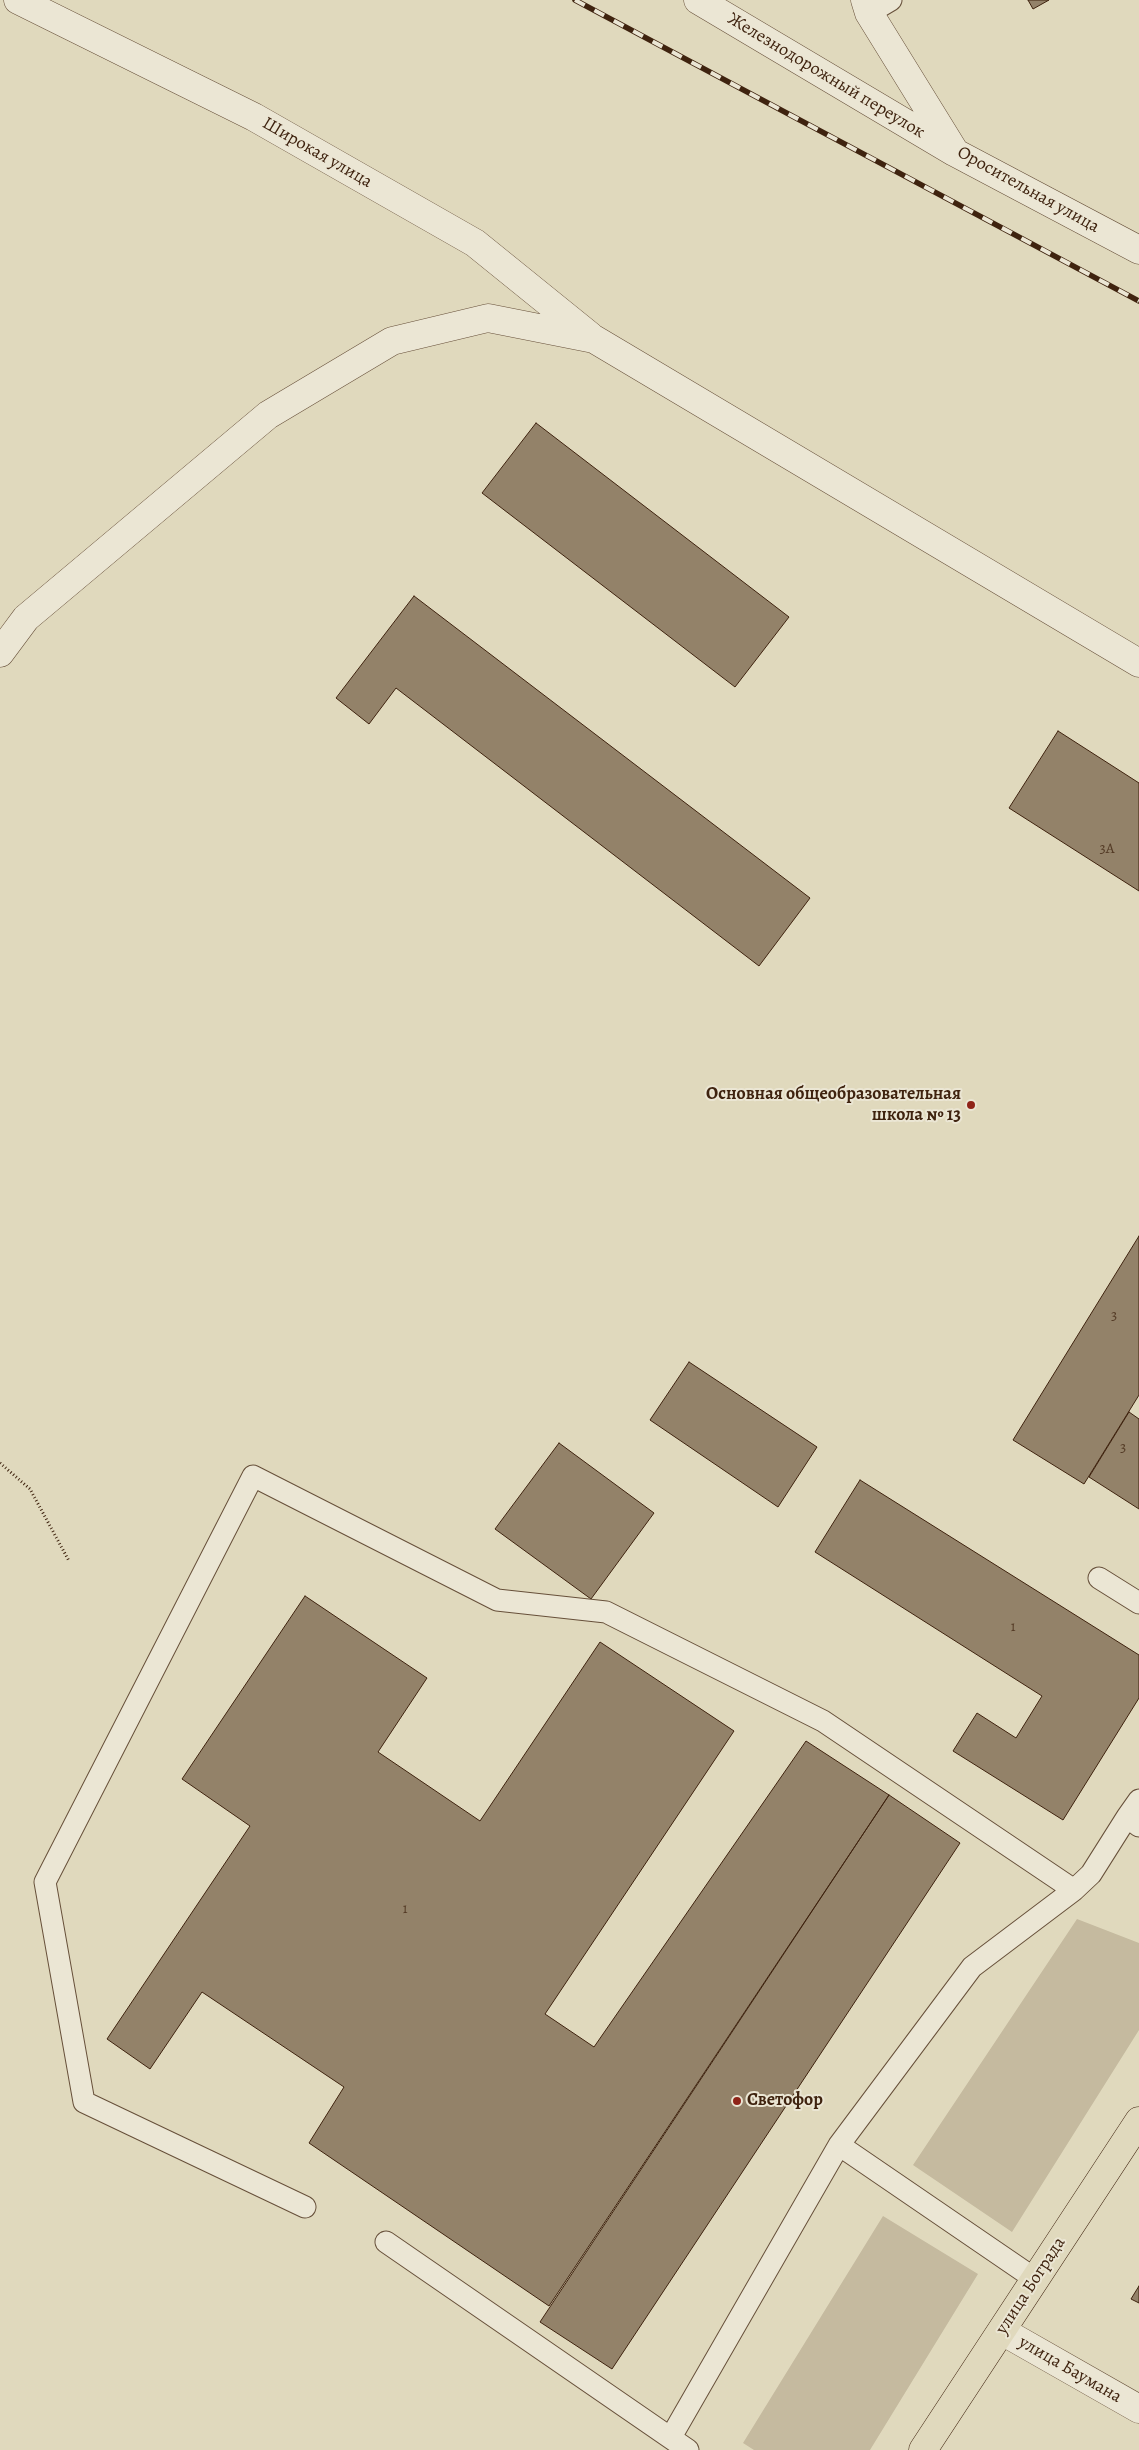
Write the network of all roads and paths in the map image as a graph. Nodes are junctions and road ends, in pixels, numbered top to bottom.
1 (18, 0) edge
2 (698, 0) edge
3 (871, 3) edge
4 (954, 152) junction
5 (1139, 250) edge
6 (594, 339) junction
7 (0, 653) edge
8 (1139, 663) edge
9 (0, 1463) edge
10 (69, 1561) dead end
11 (1099, 1578) dead end
12 (1139, 1603) edge
13 (1135, 1815) edge
14 (1074, 1890) junction
15 (1139, 2121) edge
16 (839, 2145) junction
17 (305, 2207) dead end
18 (386, 2242) dead end
19 (1035, 2279) junction
20 (1002, 2331) junction
21 (1139, 2409) edge
22 (671, 2437) junction
23 (688, 2450) edge
24 (923, 2450) edge

1 - 6 street, Широкая улица
2 - 4 street, Железнодорожный переулок
3 - 4 street, Оросительная улица
4 - 5 street, Оросительная улица
6 - 7 street
6 - 8 street
9 - 10 path
11 - 12 lane
13 - 14 lane
14 - 16 lane
14 - 17 lane
15 - 19 main road, улица Бограда
16 - 19 lane
16 - 22 lane
18 - 22 lane
19 - 20 main road, улица Бограда
20 - 21 street, улица Баумана
20 - 24 main road, улица Бограда
22 - 23 lane

